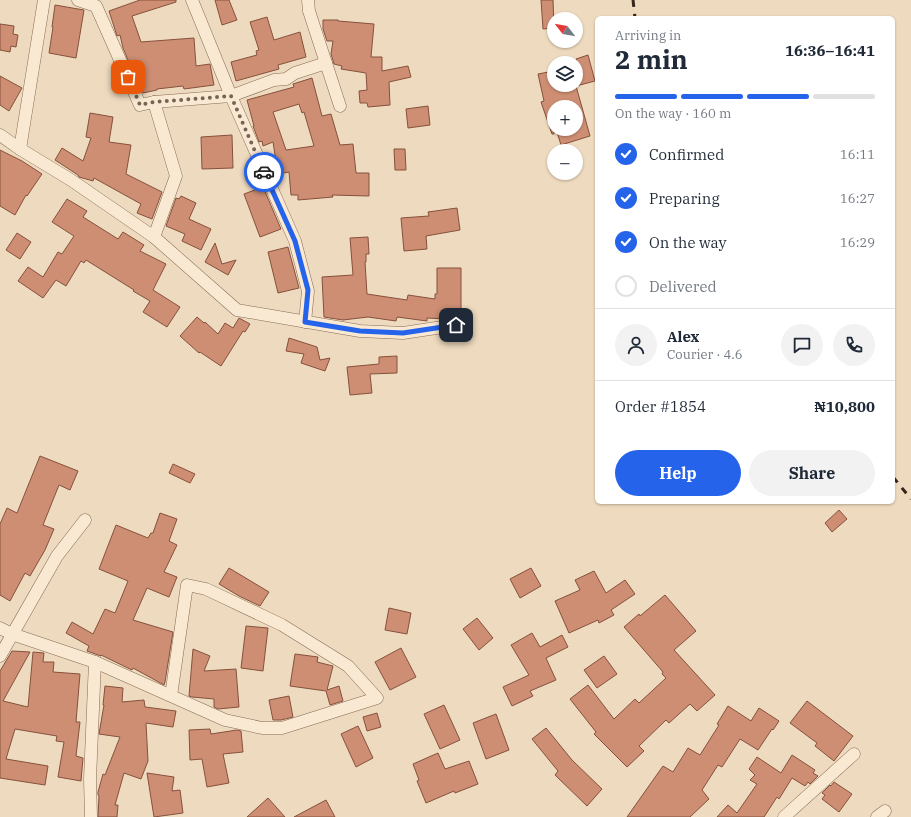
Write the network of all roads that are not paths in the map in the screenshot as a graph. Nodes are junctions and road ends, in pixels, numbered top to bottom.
1 (44, 0) edge
2 (78, 0) edge
3 (192, 0) edge
4 (308, 0) edge
5 (326, 63) junction
6 (231, 96) junction
7 (154, 102) junction
8 (340, 106) dead end
9 (0, 135) edge
10 (20, 149) junction
11 (154, 236) junction
12 (305, 322) junction
13 (456, 325) dead end
14 (85, 520) dead end
15 (0, 628) edge
16 (12, 634) junction
17 (0, 656) edge
18 (95, 662) junction
19 (171, 696) junction
20 (854, 754) dead end
21 (92, 817) edge
22 (784, 817) edge

1 - 10 street
2 - 7 street
3 - 6 street
4 - 5 street
5 - 6 street
5 - 8 street
6 - 7 street
6 - 12 street
7 - 11 street
9 - 10 street
10 - 11 street
11 - 12 street
12 - 13 street
14 - 16 street
15 - 16 street
16 - 17 street
16 - 18 street
18 - 19 street
18 - 21 street
19 - 19 street
20 - 22 street

